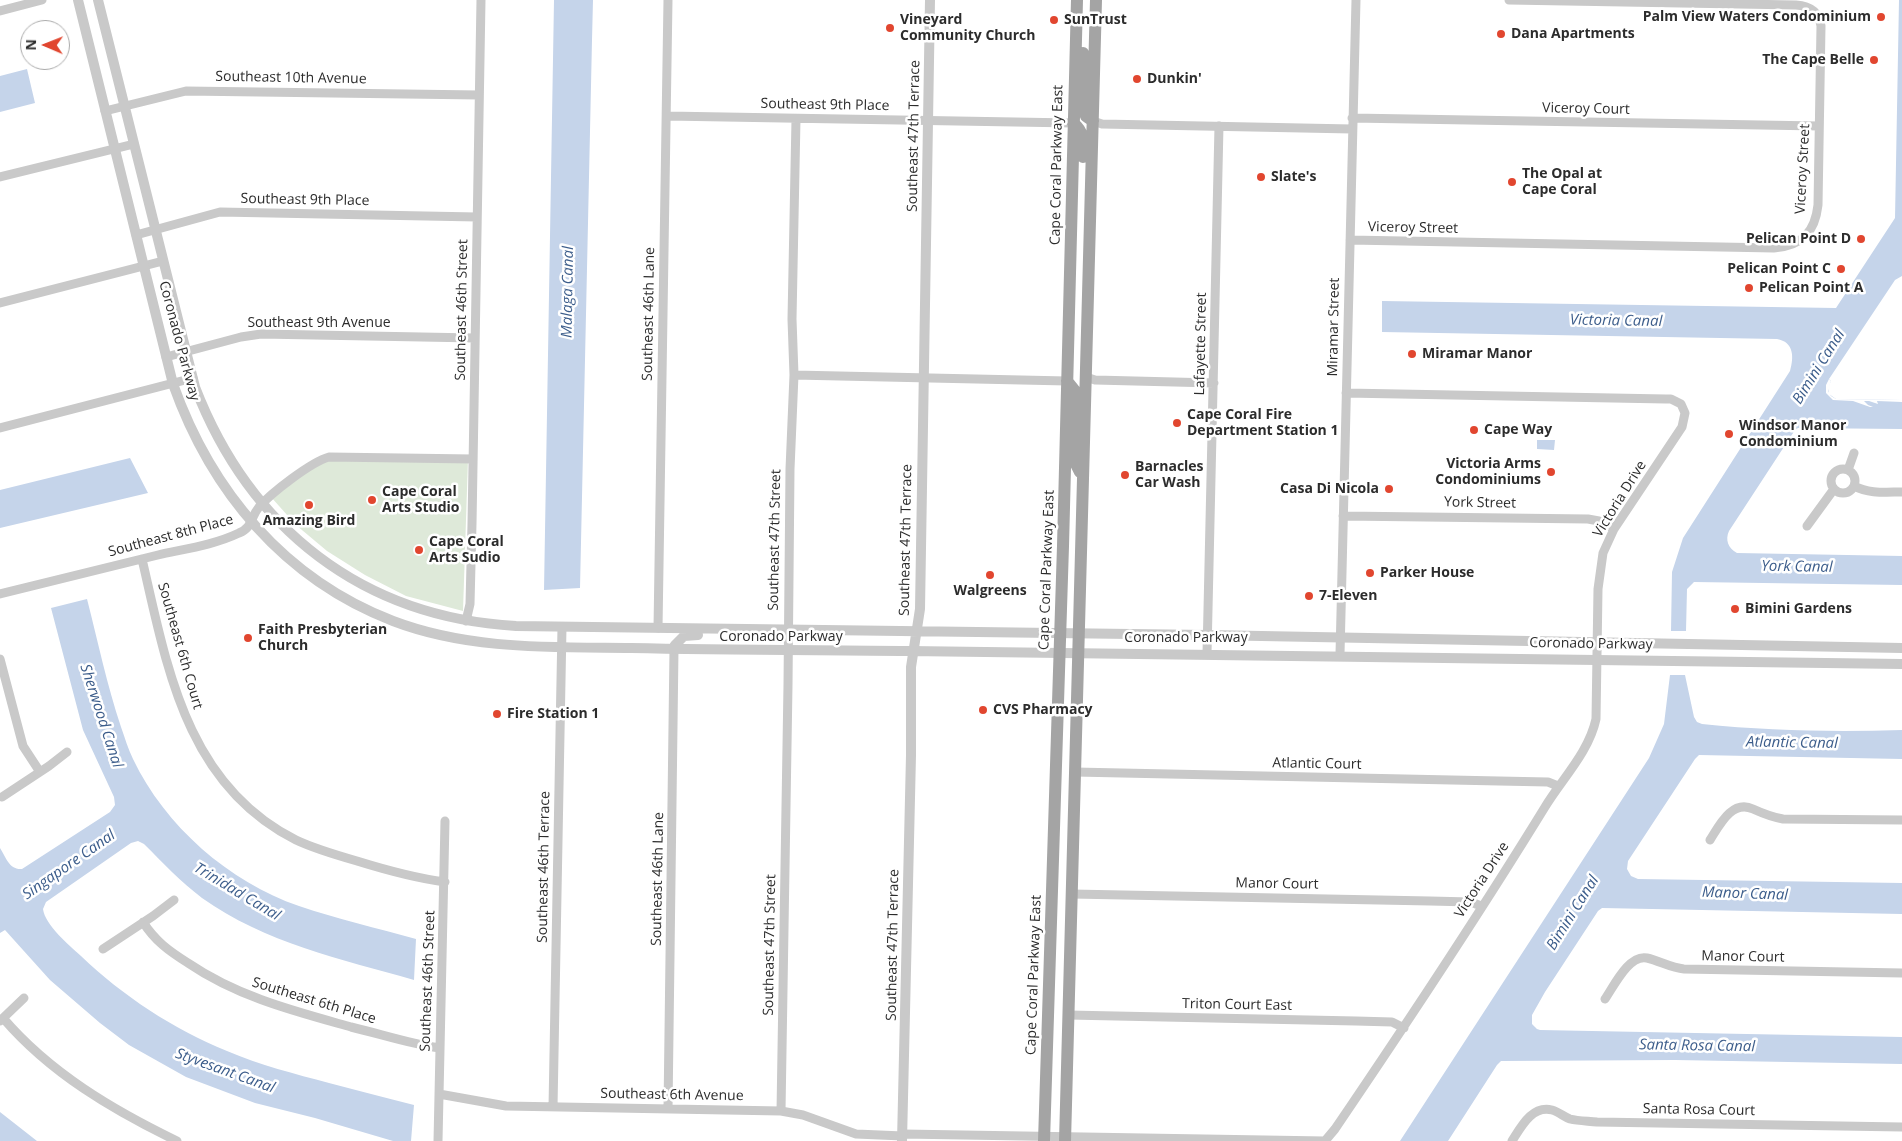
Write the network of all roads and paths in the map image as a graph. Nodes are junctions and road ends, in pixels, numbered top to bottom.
1 (42, 0) edge
2 (78, 0) edge
3 (98, 0) edge
4 (481, 0) edge
5 (668, 0) edge
6 (930, 0) edge
7 (1076, 0) edge
8 (1096, 0) edge
9 (1356, 0) edge
10 (1509, 0) edge
11 (0, 11) edge
12 (1076, 27) junction
13 (479, 95) junction
14 (124, 106) junction
15 (105, 111) junction
16 (666, 116) junction
17 (1352, 118) junction
18 (796, 119) junction
19 (928, 121) junction
20 (1093, 121) junction
21 (1073, 123) junction
22 (1219, 126) junction
23 (1819, 126) junction
24 (1352, 129) junction
25 (134, 144) junction
26 (115, 149) junction
27 (0, 178) edge
28 (477, 217) junction
29 (1090, 218) junction
30 (155, 229) junction
31 (136, 235) junction
32 (1350, 240) junction
33 (163, 261) junction
34 (144, 266) junction
35 (1069, 282) junction
36 (0, 303) edge
37 (475, 338) junction
38 (186, 352) junction
39 (166, 357) junction
40 (794, 375) junction
41 (1086, 377) junction
42 (193, 378) junction
43 (924, 378) junction
44 (1067, 381) junction
45 (1214, 382) junction
46 (173, 384) junction
47 (1346, 393) junction
48 (0, 428) edge
49 (1854, 452) dead end
50 (473, 459) junction
51 (1848, 470) junction
52 (1083, 479) junction
53 (1854, 486) junction
54 (1834, 490) junction
55 (1902, 492) edge
56 (262, 504) junction
57 (1343, 516) junction
58 (251, 523) junction
59 (1807, 526) dead end
60 (1614, 529) junction
61 (142, 559) junction
62 (0, 594) edge
63 (466, 621) junction
64 (562, 627) junction
65 (658, 628) junction
66 (720, 629) junction
67 (788, 630) junction
68 (916, 632) junction
69 (1060, 633) junction
70 (1079, 634) junction
71 (1208, 635) junction
72 (1340, 638) junction
73 (1598, 643) junction
74 (1801, 646) junction
75 (562, 647) junction
76 (1902, 648) edge
77 (674, 650) junction
78 (788, 650) junction
79 (913, 651) junction
80 (1059, 652) junction
81 (1078, 652) junction
82 (1207, 652) junction
83 (1340, 654) junction
84 (1597, 658) junction
85 (0, 659) edge
86 (1801, 662) junction
87 (1902, 664) edge
88 (67, 752) dead end
89 (40, 772) junction
90 (1075, 772) junction
91 (1558, 786) junction
92 (2, 798) dead end
93 (1902, 820) edge
94 (445, 821) dead end
95 (1710, 840) dead end
96 (445, 882) junction
97 (1072, 894) junction
98 (174, 900) dead end
99 (1481, 906) junction
100 (143, 922) junction
101 (103, 949) dead end
102 (1902, 973) edge
103 (24, 998) dead end
104 (1605, 999) dead end
105 (1068, 1015) junction
106 (2, 1020) edge
107 (1404, 1028) junction
108 (440, 1048) junction
109 (439, 1094) junction
110 (553, 1107) junction
111 (668, 1109) junction
112 (781, 1111) junction
113 (1902, 1127) edge
114 (902, 1137) edge
115 (1044, 1139) edge
116 (1065, 1139) edge
117 (1171, 1140) edge
118 (177, 1141) edge
119 (438, 1141) edge
120 (1325, 1141) edge
121 (1512, 1141) edge

1 - 11 street
2 - 15 street, Coronado Parkway
3 - 14 street, Coronado Parkway
4 - 13 street, Southeast 46th Street
5 - 16 street, Southeast 46th Lane
6 - 19 street, Southeast 47th Terrace
7 - 12 main road, Cape Coral Parkway East
8 - 20 main road
9 - 17 street, Miramar Street
10 - 23 street, Viceroy Street
12 - 20 main road
12 - 21 main road, Cape Coral Parkway East
13 - 14 street, Southeast 10th Avenue
13 - 28 street, Southeast 46th Street
14 - 15 street, Southeast 10th Avenue
14 - 25 street, Coronado Parkway
15 - 26 street, Coronado Parkway
16 - 18 street, Southeast 9th Place
16 - 65 street, Southeast 46th Lane
17 - 23 street, Viceroy Court
17 - 24 street, Miramar Street
18 - 19 street, Southeast 9th Place
18 - 40 street, Southeast 47th Street
19 - 21 street, Southeast 9th Place
19 - 43 street, Southeast 47th Terrace
20 - 22 street
20 - 29 main road
21 - 29 main road
21 - 35 main road, Cape Coral Parkway East
22 - 24 street
22 - 45 street, Lafayette Street
23 - 32 street, Viceroy Street
24 - 32 street, Miramar Street
25 - 26 street
25 - 30 street, Coronado Parkway
26 - 27 street
26 - 31 street, Coronado Parkway
28 - 30 street, Southeast 9th Place
28 - 37 street, Southeast 46th Street
29 - 41 main road
30 - 31 street, Southeast 9th Place
30 - 33 street, Coronado Parkway
31 - 34 street, Coronado Parkway
32 - 47 street, Miramar Street
33 - 34 street
33 - 38 street, Coronado Parkway
34 - 36 street
34 - 39 street, Coronado Parkway
35 - 41 main road
35 - 44 main road, Cape Coral Parkway East
37 - 38 street, Southeast 9th Avenue
37 - 50 street, Southeast 46th Street
38 - 39 street, Southeast 9th Avenue
38 - 42 street, Coronado Parkway
39 - 46 street, Coronado Parkway
40 - 43 street
40 - 67 street, Southeast 47th Street
41 - 45 street
41 - 52 main road
42 - 46 street
42 - 56 street, Coronado Parkway
43 - 44 street
43 - 68 street, Southeast 47th Terrace
44 - 52 main road
44 - 69 main road, Cape Coral Parkway East
45 - 71 street, Lafayette Street
46 - 48 street
46 - 58 street, Coronado Parkway
47 - 57 street, Miramar Street
47 - 60 street, Victoria Drive
49 - 51 street
50 - 56 street, Southeast 8th Place
50 - 63 street, Southeast 46th Street
51 - 53 street
51 - 54 street
52 - 70 main road
53 - 54 street
53 - 55 street
54 - 59 street
56 - 58 street, Southeast 8th Place
56 - 63 street, Coronado Parkway
57 - 60 street, York Street
57 - 72 street, Miramar Street
58 - 61 street, Southeast 8th Place
58 - 75 street, Coronado Parkway
60 - 73 street, Victoria Drive
61 - 62 street, Southeast 8th Place
61 - 96 street, Southeast 6th Court
63 - 64 street, Coronado Parkway
64 - 65 street, Coronado Parkway
64 - 75 street, Southeast 46th Terrace
65 - 66 street, Coronado Parkway
66 - 67 street, Coronado Parkway
66 - 77 street
67 - 68 street, Coronado Parkway
67 - 78 street, Southeast 47th Street
68 - 69 street, Coronado Parkway
68 - 79 street, Southeast 47th Terrace
69 - 70 street, Coronado Parkway
69 - 80 main road, Cape Coral Parkway East
70 - 71 street, Coronado Parkway
70 - 81 main road
71 - 72 street, Coronado Parkway
71 - 82 street, Lafayette Street
72 - 73 street, Coronado Parkway
72 - 83 street, Miramar Street
73 - 74 street, Coronado Parkway
73 - 84 street, Victoria Drive
74 - 76 street, Coronado Parkway
74 - 86 street
75 - 77 street, Coronado Parkway
75 - 110 street, Southeast 46th Terrace
77 - 78 street, Coronado Parkway
77 - 111 street, Southeast 46th Lane
78 - 79 street, Coronado Parkway
78 - 112 street, Southeast 47th Street
79 - 80 street, Coronado Parkway
79 - 114 street, Southeast 47th Terrace
80 - 81 street, Coronado Parkway
80 - 115 main road, Cape Coral Parkway East
81 - 82 street, Coronado Parkway
81 - 90 main road
82 - 83 street, Coronado Parkway
83 - 84 street, Coronado Parkway
84 - 86 street, Coronado Parkway
84 - 91 street, Victoria Drive
85 - 89 street
86 - 87 street, Coronado Parkway
88 - 89 street
89 - 92 street
90 - 91 street, Atlantic Court
90 - 97 main road
91 - 99 street, Victoria Drive
93 - 95 street
94 - 96 street, Southeast 46th Street
96 - 108 street, Southeast 46th Street
97 - 99 street, Manor Court
97 - 105 main road
98 - 100 street
99 - 107 street, Victoria Drive
100 - 101 street
100 - 108 street, Southeast 6th Place
102 - 104 street, Manor Court
103 - 106 street
105 - 107 street, Triton Court East
105 - 116 main road
106 - 118 street
107 - 120 street, Victoria Drive
108 - 109 street, Southeast 46th Street
109 - 110 street, Southeast 6th Avenue
109 - 119 street, Southeast 46th Street
110 - 111 street, Southeast 6th Avenue
111 - 112 street, Southeast 6th Avenue
112 - 114 street, Southeast 6th Avenue
113 - 121 street, Santa Rosa Court
114 - 115 street, Southeast 6th Avenue
115 - 116 street, Southeast 6th Avenue
116 - 117 street, Southeast 6th Avenue
117 - 120 street, Southeast 6th Avenue

